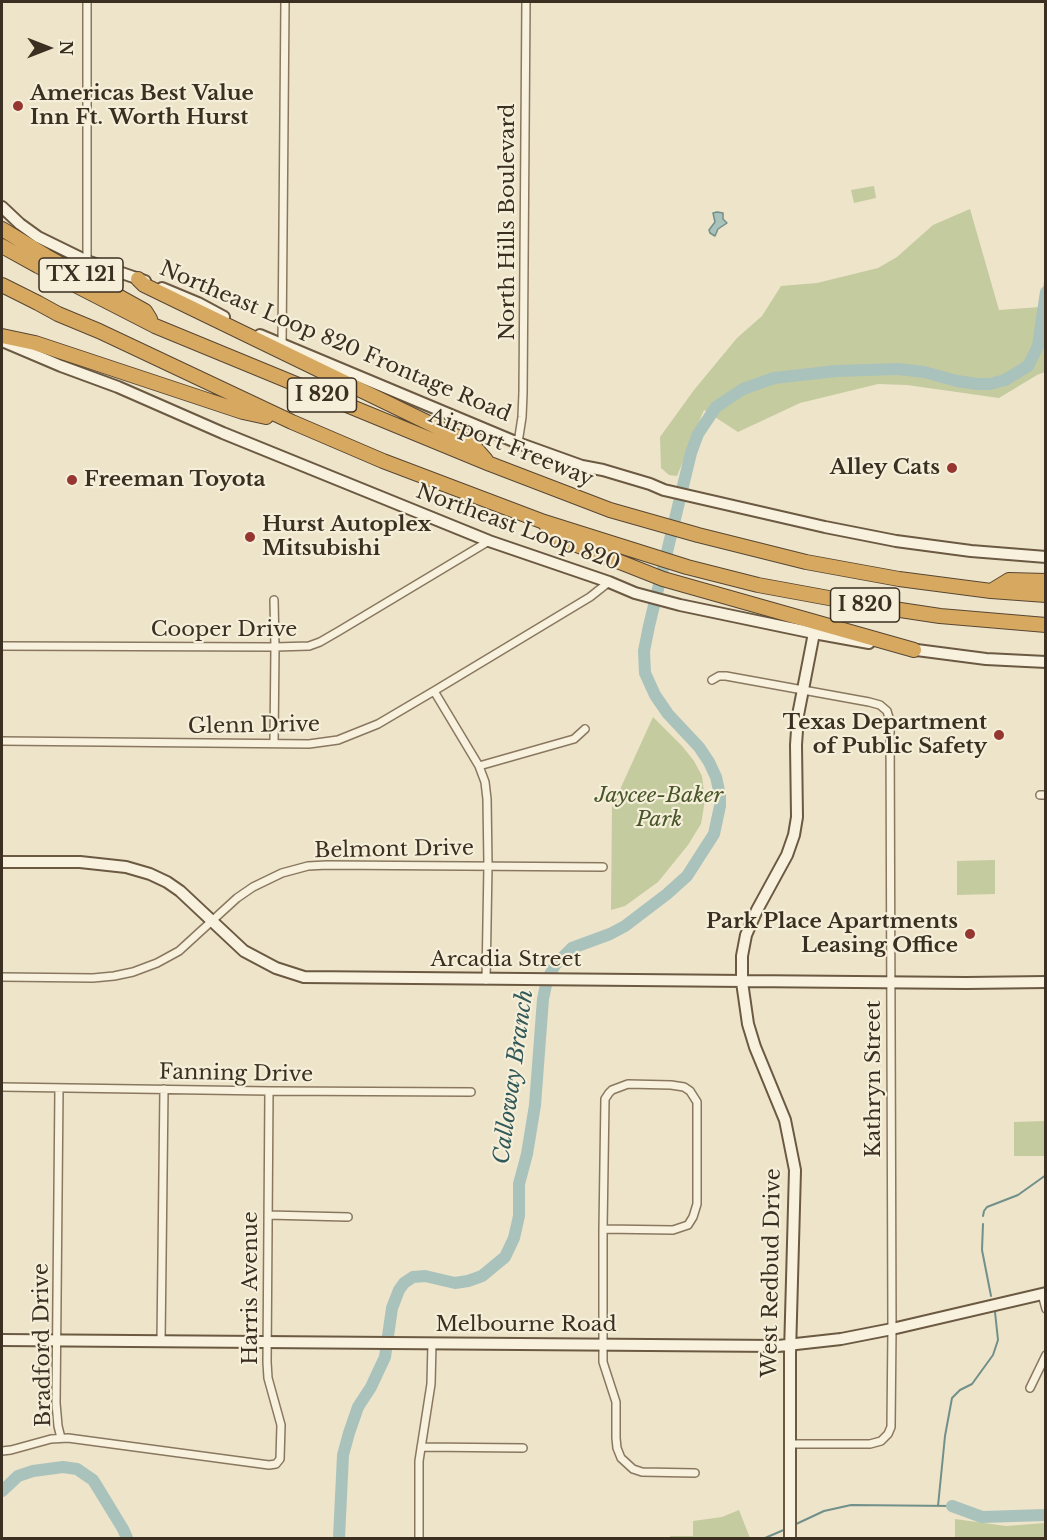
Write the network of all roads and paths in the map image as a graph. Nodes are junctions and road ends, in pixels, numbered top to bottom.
1 (87, 2) edge
2 (285, 2) edge
3 (526, 2) edge
4 (2, 207) edge
5 (2, 229) edge
6 (2, 246) edge
7 (87, 261) junction
8 (138, 279) junction
9 (2, 285) edge
10 (2, 294) edge
11 (58, 314) junction
12 (155, 326) junction
13 (2, 336) edge
14 (2, 341) edge
15 (282, 344) junction
16 (292, 422) junction
17 (518, 443) junction
18 (490, 464) junction
19 (544, 522) junction
20 (489, 541) junction
21 (1046, 556) edge
22 (1046, 581) edge
23 (609, 582) junction
24 (991, 591) junction
25 (1046, 595) edge
26 (274, 600) dead end
27 (1046, 625) edge
28 (814, 633) junction
29 (2, 646) edge
30 (275, 647) junction
31 (914, 650) junction
32 (1046, 662) edge
33 (712, 680) dead end
34 (803, 689) junction
35 (435, 691) junction
36 (585, 729) dead end
37 (2, 741) edge
38 (274, 743) junction
39 (479, 766) junction
40 (2, 862) edge
41 (488, 866) junction
42 (603, 867) dead end
43 (212, 920) junction
44 (2, 977) edge
45 (486, 980) junction
46 (742, 982) junction
47 (1046, 982) edge
48 (891, 983) junction
49 (2, 1087) edge
50 (59, 1088) junction
51 (164, 1089) junction
52 (269, 1091) junction
53 (471, 1092) dead end
54 (268, 1215) junction
55 (348, 1217) dead end
56 (603, 1229) junction
57 (1044, 1293) edge
58 (1046, 1309) edge
59 (892, 1329) junction
60 (2, 1340) edge
61 (56, 1341) junction
62 (161, 1342) junction
63 (266, 1343) junction
64 (432, 1343) junction
65 (790, 1344) junction
66 (603, 1345) junction
67 (1046, 1355) edge
68 (1030, 1388) dead end
69 (61, 1438) junction
70 (790, 1444) junction
71 (421, 1447) junction
72 (523, 1448) dead end
73 (2, 1450) edge
74 (259, 1464) joint
75 (695, 1473) dead end
76 (419, 1539) edge
77 (790, 1539) edge

1 - 7 street
2 - 15 street
3 - 17 street, North Hills Boulevard
4 - 7 street, Northeast Loop 820 Frontage Road
5 - 12 highway, Airport Freeway / TX 121
6 - 12 highway, I 820
7 - 8 street, Northeast Loop 820 Frontage Road
8 - 15 street, Northeast Loop 820 Frontage Road
8 - 18 highway
9 - 11 highway, TX 121
10 - 11 highway, I 820
11 - 16 highway, I 820
12 - 18 highway, Airport Freeway / I 820
13 - 16 highway
14 - 20 street, Northeast Loop 820
15 - 17 street, Northeast Loop 820 Frontage Road
16 - 19 highway, I 820
17 - 21 street, Northeast Loop 820 Frontage Road
18 - 24 highway, Airport Freeway / I 820
19 - 27 highway, I 820
19 - 31 highway
20 - 23 street, Northeast Loop 820
20 - 30 street, Cooper Drive
22 - 24 highway
23 - 28 street, Northeast Loop 820
23 - 35 street, Glenn Drive
24 - 25 highway, Airport Freeway / I 820
26 - 30 street
28 - 31 street, Northeast Loop 820
28 - 34 street, West Redbud Drive
29 - 30 street, Cooper Drive
30 - 38 street
31 - 32 street, Northeast Loop 820
33 - 34 street
34 - 46 street, West Redbud Drive
34 - 48 street, Kathryn Street
35 - 38 street, Glenn Drive
35 - 39 street
36 - 39 street
37 - 38 street, Glenn Drive
39 - 41 street
40 - 43 street, Arcadia Street
41 - 42 street, Belmont Drive
41 - 43 street, Belmont Drive
41 - 45 street
43 - 44 street, Belmont Drive
43 - 45 street, Arcadia Street
45 - 46 street, Arcadia Street
46 - 48 street, Arcadia Street
46 - 65 street, West Redbud Drive
47 - 48 street, Arcadia Street
48 - 59 street, Kathryn Street
49 - 50 street, Fanning Drive
50 - 51 street, Fanning Drive
50 - 61 street, Bradford Drive
51 - 52 street, Fanning Drive
51 - 62 street
52 - 53 street, Fanning Drive
52 - 54 street, Harris Avenue
54 - 55 street
54 - 63 street, Harris Avenue
56 - 56 street
56 - 66 street
57 - 58 street
57 - 59 street, Melbourne Road
59 - 65 street, Melbourne Road
59 - 70 street, Kathryn Street
60 - 61 street, Melbourne Road
61 - 62 street, Melbourne Road
61 - 69 street, Bradford Drive
62 - 63 street, Melbourne Road
63 - 64 street, Melbourne Road
63 - 74 street, Harris Avenue
64 - 66 street, Melbourne Road
64 - 71 street
65 - 66 street, Melbourne Road
65 - 70 street, West Redbud Drive
66 - 75 street
67 - 68 street
69 - 73 street
69 - 74 street, Bradford Drive
70 - 77 street, West Redbud Drive
71 - 72 street
71 - 76 street

